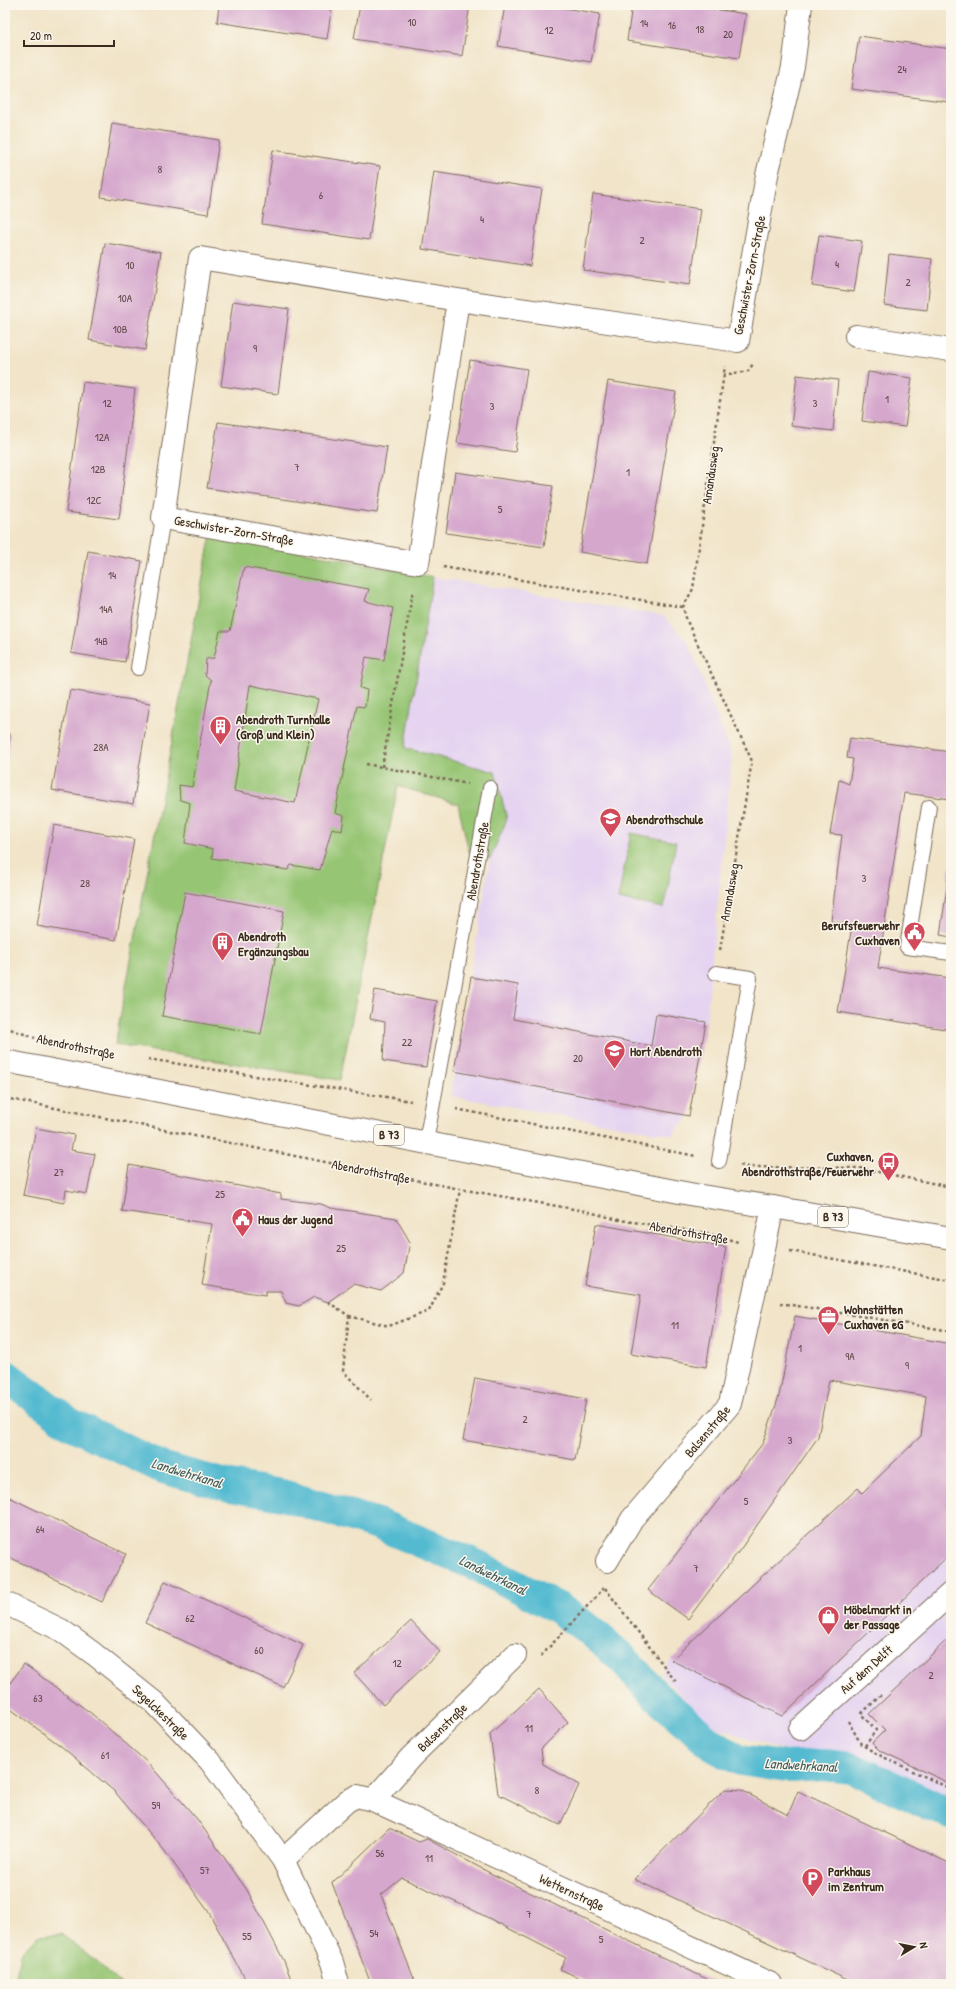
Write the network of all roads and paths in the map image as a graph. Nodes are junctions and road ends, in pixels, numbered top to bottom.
1 (801, 5) edge
2 (458, 300) junction
3 (856, 336) dead end
4 (729, 340) junction
5 (951, 350) edge
6 (163, 518) junction
7 (418, 563) junction
8 (683, 607) junction
9 (138, 668) dead end
10 (366, 764) dead end
11 (382, 767) junction
12 (490, 788) joint
13 (929, 807) dead end
14 (951, 953) edge
15 (716, 973) joint
16 (5, 1027) edge
17 (42, 1039) dead end
18 (143, 1058) dead end
19 (5, 1061) edge
20 (5, 1098) edge
21 (433, 1105) junction
22 (426, 1142) junction
23 (719, 1161) junction
24 (951, 1187) edge
25 (460, 1189) junction
26 (773, 1206) junction
27 (951, 1238) edge
28 (738, 1241) dead end
29 (793, 1252) dead end
30 (951, 1280) edge
31 (754, 1299) junction
32 (328, 1302) dead end
33 (349, 1316) junction
34 (951, 1331) edge
35 (371, 1400) dead end
36 (607, 1561) dead end
37 (951, 1593) edge
38 (5, 1603) edge
39 (515, 1656) dead end
40 (543, 1656) dead end
41 (676, 1682) dead end
42 (884, 1692) dead end
43 (838, 1694) junction
44 (800, 1729) dead end
45 (865, 1746) junction
46 (951, 1789) edge
47 (372, 1800) junction
48 (283, 1860) junction
49 (338, 1984) edge
50 (771, 1984) edge

1 - 4 street, Geschwister-Zorn-Straße
2 - 4 street, Geschwister-Zorn-Straße
2 - 6 street, Geschwister-Zorn-Straße
2 - 7 street
3 - 5 street
4 - 8 path, Amandusweg
6 - 7 street, Geschwister-Zorn-Straße
6 - 9 lane
7 - 8 path
7 - 11 path
8 - 15 path, Amandusweg
10 - 11 path
11 - 12 path
12 - 21 lane, Abendrothstraße
13 - 14 lane
15 - 23 lane
16 - 17 path, Abendrothstraße
18 - 21 path
19 - 22 street, B 73
20 - 25 path, Abendrothstraße
21 - 22 lane, Abendrothstraße
21 - 23 path
22 - 26 street, B 73
23 - 24 path
25 - 28 path, Abendrothstraße
25 - 33 path
26 - 27 street, B 73
26 - 31 street, Balsenstraße
29 - 30 path
31 - 34 path
31 - 36 street, Balsenstraße
32 - 33 path
33 - 35 path
37 - 43 street, Auf dem Delft
38 - 48 street, Segelckestraße
39 - 47 street, Balsenstraße
40 - 41 path
42 - 45 path
43 - 44 street, Auf dem Delft
43 - 45 path
45 - 46 path
47 - 48 street
47 - 50 street, Wetternstraße
48 - 49 street, Segelckestraße

